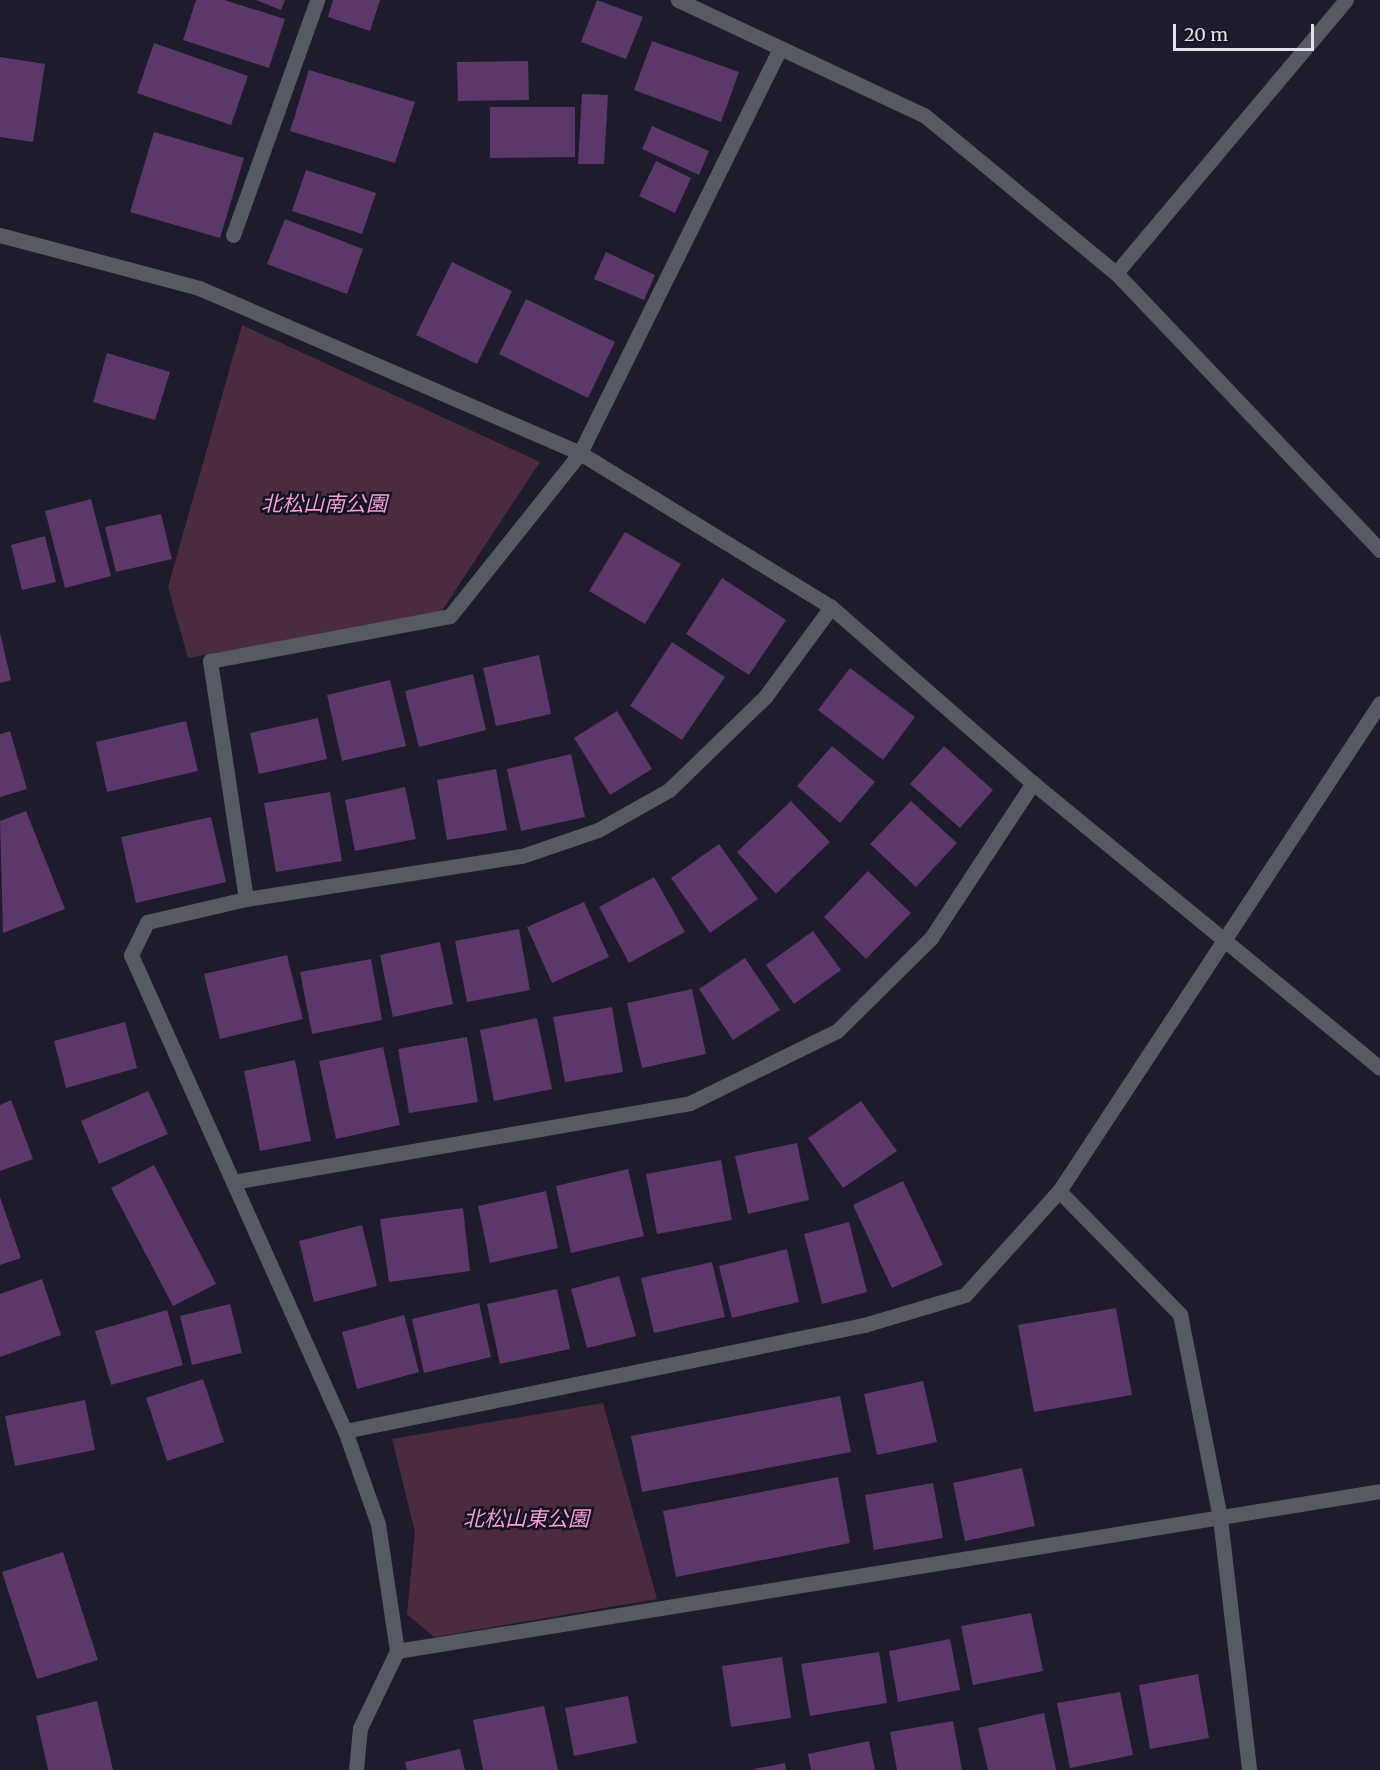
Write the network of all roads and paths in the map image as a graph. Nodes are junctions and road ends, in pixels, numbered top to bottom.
1 (317, 0) edge
2 (678, 0) edge
3 (1346, 0) edge
4 (779, 50) junction
5 (0, 235) edge
6 (233, 235) dead end
7 (1116, 273) junction
8 (580, 453) junction
9 (1380, 550) edge
10 (831, 607) junction
11 (1380, 703) edge
12 (1033, 783) junction
13 (246, 899) junction
14 (1226, 938) junction
15 (1380, 1068) edge
16 (233, 1182) junction
17 (1059, 1191) junction
18 (345, 1431) junction
19 (1380, 1491) edge
20 (1220, 1518) junction
21 (397, 1651) junction
22 (356, 1770) edge
23 (1249, 1770) edge

1 - 6 street
2 - 4 street
3 - 7 street
4 - 7 street
4 - 8 street
5 - 8 street
7 - 9 street
8 - 10 street
8 - 13 street
10 - 12 street
10 - 13 street
11 - 14 street
12 - 14 street
12 - 16 street
13 - 16 street
14 - 15 street
14 - 17 street
16 - 18 street
17 - 18 street
17 - 20 street
18 - 21 street
19 - 20 street
20 - 21 street
20 - 23 street
21 - 22 street

